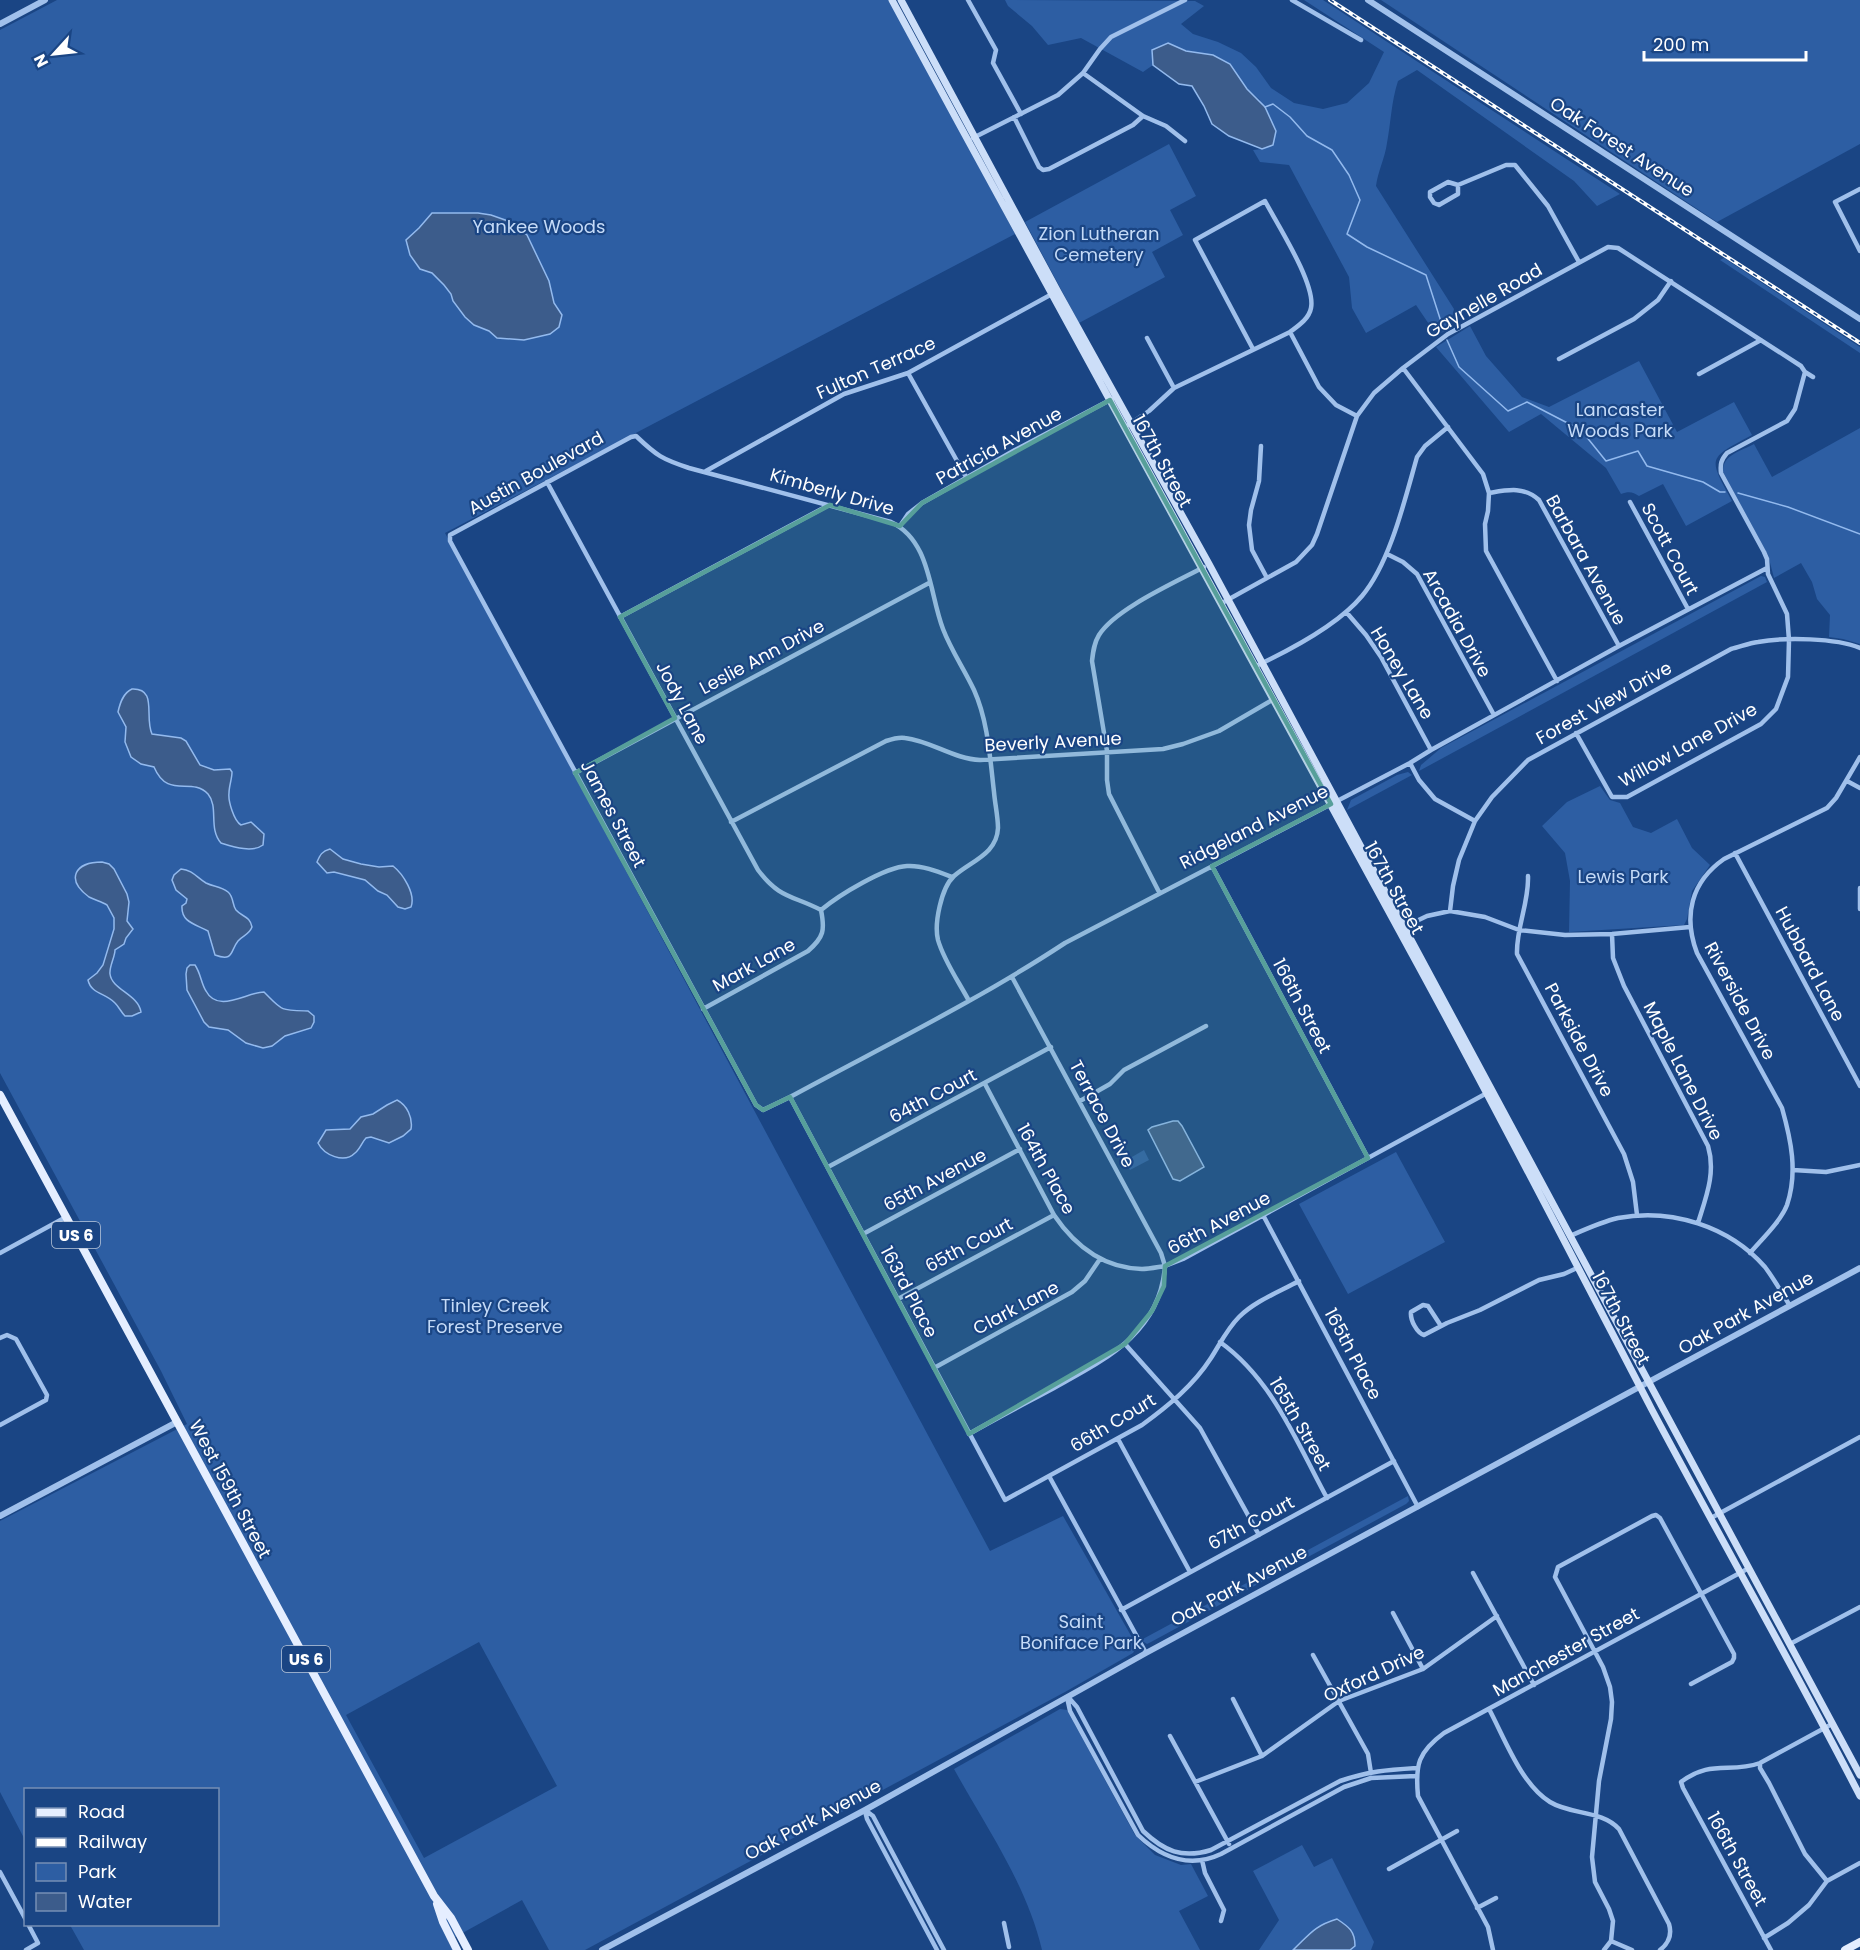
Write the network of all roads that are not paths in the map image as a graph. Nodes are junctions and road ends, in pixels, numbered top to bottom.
1 (45, 0) edge
2 (892, 0) edge
3 (901, 0) edge
4 (968, 0) edge
5 (1185, 0) edge
6 (1292, 0) edge
7 (1368, 0) edge
8 (0, 24) edge
9 (1361, 40) dead end
10 (1083, 73) junction
11 (1021, 114) junction
12 (1143, 116) junction
13 (1014, 117) junction
14 (971, 139) junction
15 (1185, 141) dead end
16 (1458, 185) junction
17 (1860, 189) edge
18 (1860, 251) edge
19 (1579, 262) junction
20 (1671, 282) junction
21 (1054, 293) junction
22 (1860, 319) edge
23 (1290, 332) junction
24 (1147, 338) dead end
25 (1761, 340) junction
26 (1253, 349) junction
27 (1559, 359) dead end
28 (1403, 368) junction
29 (1805, 372) junction
30 (908, 373) junction
31 (1699, 374) dead end
32 (1813, 377) dead end
33 (1174, 387) junction
34 (1114, 398) junction
35 (1357, 416) junction
36 (1129, 425) junction
37 (1448, 428) junction
38 (636, 436) joint
39 (1261, 446) dead end
40 (706, 471) junction
41 (966, 477) junction
42 (547, 482) junction
43 (1489, 493) junction
44 (1630, 502) dead end
45 (830, 505) junction
46 (900, 526) junction
47 (450, 535) joint
48 (1386, 554) junction
49 (1206, 566) junction
50 (1767, 568) junction
51 (1267, 578) junction
52 (929, 583) junction
53 (1225, 602) junction
54 (1688, 609) junction
55 (1347, 613) junction
56 (620, 617) junction
57 (1789, 640) junction
58 (1619, 646) junction
59 (1860, 648) edge
60 (1259, 664) junction
61 (1557, 681) junction
62 (1276, 697) junction
63 (1494, 716) junction
64 (675, 718) junction
65 (1576, 733) junction
66 (1431, 750) junction
67 (1107, 751) junction
68 (1860, 756) edge
69 (990, 759) junction
70 (1410, 763) junction
71 (575, 773) junction
72 (1847, 781) junction
73 (1860, 788) edge
74 (1334, 802) junction
75 (1475, 821) junction
76 (731, 822) junction
77 (1735, 854) junction
78 (1212, 866) junction
79 (1528, 876) dead end
80 (952, 878) junction
81 (1860, 888) edge
82 (1159, 892) junction
83 (821, 909) junction
84 (1860, 909) edge
85 (1450, 911) junction
86 (1690, 927) junction
87 (1401, 928) junction
88 (1519, 930) junction
89 (1612, 934) junction
90 (1012, 977) junction
91 (969, 1001) junction
92 (703, 1009) junction
93 (1206, 1026) dead end
94 (1051, 1047) junction
95 (985, 1084) junction
96 (1860, 1086) edge
97 (1489, 1092) junction
98 (0, 1095) edge
99 (790, 1097) junction
100 (1080, 1101) junction
101 (756, 1105) joint
102 (1020, 1149) junction
103 (1368, 1158) junction
104 (1860, 1165) edge
105 (828, 1167) junction
106 (1793, 1170) junction
107 (1054, 1215) junction
108 (1263, 1215) junction
109 (1637, 1215) junction
110 (66, 1217) junction
111 (1698, 1223) junction
112 (863, 1234) junction
113 (1571, 1236) junction
114 (1563, 1240) junction
115 (0, 1253) edge
116 (1750, 1253) junction
117 (1100, 1259) junction
118 (1165, 1266) junction
119 (1577, 1268) junction
120 (1860, 1268) edge
121 (1299, 1281) junction
122 (898, 1299) junction
123 (1790, 1306) junction
124 (1441, 1326) junction
125 (0, 1338) edge
126 (1220, 1342) junction
127 (1125, 1344) junction
128 (934, 1368) junction
129 (1648, 1383) junction
130 (1641, 1387) junction
131 (1176, 1399) junction
132 (177, 1422) junction
133 (0, 1425) edge
134 (969, 1434) junction
135 (1860, 1437) edge
136 (1118, 1438) junction
137 (1394, 1461) junction
138 (1049, 1476) junction
139 (1327, 1498) junction
140 (1005, 1500) joint
141 (1418, 1507) junction
142 (1719, 1513) junction
143 (0, 1516) edge
144 (1711, 1518) junction
145 (1259, 1535) junction
146 (1749, 1568) junction
147 (1190, 1572) junction
148 (1740, 1572) junction
149 (1473, 1573) dead end
150 (1701, 1594) junction
151 (1860, 1607) edge
152 (1121, 1610) junction
153 (1394, 1613) dead end
154 (1497, 1616) junction
155 (1786, 1647) junction
156 (1595, 1652) junction
157 (1146, 1653) junction
158 (1313, 1655) dead end
159 (1423, 1669) junction
160 (1534, 1684) junction
161 (1691, 1684) dead end
162 (1067, 1697) junction
163 (1233, 1699) dead end
164 (1339, 1701) junction
165 (1489, 1709) junction
166 (1829, 1725) junction
167 (1170, 1736) dead end
168 (1262, 1756) junction
169 (1760, 1763) junction
170 (1417, 1768) junction
171 (1371, 1775) junction
172 (1860, 1775) edge
173 (1416, 1776) junction
174 (1195, 1782) junction
175 (1859, 1792) edge
176 (1316, 1793) junction
177 (1320, 1800) junction
178 (865, 1810) junction
179 (1135, 1816) junction
180 (1597, 1816) junction
181 (1129, 1820) junction
182 (1457, 1831) dead end
183 (1441, 1839) junction
184 (1227, 1842) junction
185 (1231, 1849) junction
186 (1202, 1860) junction
187 (1860, 1863) edge
188 (1389, 1869) dead end
189 (0, 1872) edge
190 (1827, 1881) junction
191 (434, 1896) junction
192 (1496, 1898) dead end
193 (1477, 1908) junction
194 (24, 1916) edge
195 (1221, 1921) dead end
196 (1004, 1923) dead end
197 (29, 1926) edge
198 (1764, 1938) junction
199 (1611, 1941) junction
200 (1860, 1942) edge
201 (1008, 1949) edge
202 (26, 1950) edge
203 (457, 1950) edge
204 (468, 1950) edge
205 (602, 1950) edge
206 (937, 1950) edge
207 (944, 1950) edge
208 (1492, 1950) edge
209 (1604, 1950) edge
210 (1632, 1950) edge
211 (1660, 1950) edge
212 (1771, 1950) edge
213 (1845, 1950) edge

1 - 8 street
2 - 14 main road, 167th Street
3 - 14 main road, 167th Street
4 - 11 street
5 - 10 street
6 - 9 street
7 - 22 street, Oak Forest Avenue
10 - 11 street
10 - 12 street
11 - 13 street
12 - 13 street
12 - 15 street
13 - 14 street
14 - 21 main road, 167th Street
16 - 16 street
16 - 19 street
17 - 18 street
19 - 20 street, Gaynelle Road
19 - 28 street, Gaynelle Road
20 - 25 street, Gaynelle Road
20 - 27 street
21 - 30 street, Fulton Terrace
21 - 34 main road, 167th Street
23 - 26 street
23 - 26 street
23 - 35 street
24 - 33 street
25 - 29 street, Gaynelle Road
25 - 31 street
26 - 33 street
28 - 35 street, Gaynelle Road
28 - 37 street
29 - 32 street, Gaynelle Road
29 - 50 street, Willow Lane Drive
30 - 40 street, Fulton Terrace
30 - 41 street
33 - 36 street
34 - 36 main road, 167th Street
34 - 41 street, Patricia Avenue
35 - 51 street, Gaynelle Road
36 - 49 main road, 167th Street
37 - 43 street
37 - 48 street
38 - 40 street, Kimberly Drive
38 - 42 street, Austin Boulevard
39 - 51 street
40 - 45 street, Kimberly Drive
41 - 46 street, Patricia Avenue
42 - 47 street, Austin Boulevard
42 - 56 street, Jody Lane
43 - 58 street, Barbara Avenue
43 - 61 street
44 - 54 street, Scott Court
45 - 46 street, Kimberly Drive
45 - 56 street
46 - 52 street, Kimberly Drive
47 - 71 street, James Street
48 - 55 street
48 - 63 street, Arcadia Drive
49 - 53 main road, 167th Street
49 - 67 street
50 - 54 street, Ridgeland Avenue
50 - 57 street, Willow Lane Drive
51 - 53 street, Gaynelle Road
52 - 64 street, Leslie Ann Drive
52 - 69 street, Kimberly Drive
53 - 60 main road, 167th Street
54 - 58 street, Ridgeland Avenue
55 - 60 street
55 - 66 street, Honey Lane
56 - 64 street, Jody Lane
57 - 59 street, Forest View Drive
57 - 65 street, Forest View Drive
57 - 65 street, Willow Lane Drive
58 - 61 street, Ridgeland Avenue
60 - 62 main road, 167th Street
61 - 63 street, Ridgeland Avenue
62 - 67 street, Beverly Avenue
62 - 74 main road, 167th Street
63 - 66 street, Ridgeland Avenue
64 - 71 street, Leslie Ann Drive
64 - 76 street, Jody Lane
65 - 75 street, Forest View Drive
66 - 70 street, Ridgeland Avenue
67 - 69 street, Beverly Avenue
67 - 82 street
68 - 72 street, Riverside Drive
69 - 76 street, Beverly Avenue
69 - 80 street, Kimberly Drive
70 - 74 street, Ridgeland Avenue
70 - 75 street
71 - 92 street, James Street
72 - 73 street
72 - 77 street, Riverside Drive
74 - 78 street, Ridgeland Avenue
74 - 87 main road, 167th Street
75 - 85 street, Forest View Drive
76 - 83 street, Jody Lane
77 - 86 street, Riverside Drive
77 - 96 street, Hubbard Lane
78 - 82 street, Ridgeland Avenue
78 - 103 street, 166th Street
79 - 88 street, Parkside Drive
80 - 83 street
80 - 91 street
81 - 84 street
82 - 90 street, Ridgeland Avenue
83 - 92 street, Mark Lane
85 - 87 street
85 - 88 street
86 - 89 street
86 - 106 street, Riverside Drive
87 - 97 main road, 167th Street
88 - 89 street
88 - 109 street, Parkside Drive
89 - 111 street, Maple Lane Drive
90 - 91 street, Ridgeland Avenue
90 - 94 street, Terrace Drive
91 - 99 street, Ridgeland Avenue
92 - 101 street, James Street
93 - 100 street
94 - 95 street, 64th Court
94 - 100 street, Terrace Drive
95 - 102 street, 164th Place
95 - 105 street, 64th Court
97 - 103 street, 66th Avenue
97 - 113 main road, 167th Street
97 - 114 main road, 167th Street
98 - 110 main road, West 159th Street / US 6
99 - 101 street, Ridgeland Avenue
99 - 105 street, 163rd Place
100 - 118 street, Terrace Drive
102 - 107 street, 164th Place
102 - 112 street, 65th Avenue
103 - 108 street, 66th Avenue
104 - 106 street
105 - 112 street, 163rd Place
106 - 116 street, Riverside Drive
107 - 117 street, 164th Place
107 - 122 street, 65th Court
108 - 118 street, 66th Avenue
108 - 121 street, 165th Place
109 - 111 street
109 - 113 street
110 - 115 street
110 - 132 main road, West 159th Street / US 6
111 - 116 street
112 - 122 street, 163rd Place
113 - 114 street
113 - 129 main road, 167th Street
114 - 119 main road, 167th Street
116 - 123 street
117 - 118 street, 164th Place
117 - 128 street, Clark Lane
118 - 127 street, 66th Avenue
119 - 124 street
119 - 130 main road, 167th Street
120 - 123 street, Oak Park Avenue
121 - 126 street, 66th Court
121 - 137 street, 165th Place
122 - 128 street, 163rd Place
123 - 129 street, Oak Park Avenue
124 - 124 street
125 - 133 street
126 - 131 street, 66th Court
126 - 139 street, 165th Street
127 - 131 street
127 - 134 street, 66th Avenue
128 - 134 street, 163rd Place
129 - 130 street, Oak Park Avenue
129 - 142 main road, 167th Street
130 - 141 street, Oak Park Avenue
130 - 144 main road, 167th Street
131 - 136 street, 66th Court
131 - 145 street
132 - 143 street
132 - 191 main road, West 159th Street / US 6
134 - 140 street, 163rd Place
135 - 142 street
136 - 138 street, 66th Court
136 - 147 street
137 - 139 street, 67th Court
137 - 141 street, 165th Place
138 - 140 street, 66th Court
138 - 152 street
139 - 145 street, 67th Court
141 - 157 street, Oak Park Avenue
142 - 144 street
142 - 146 main road, 167th Street
144 - 148 main road, 167th Street
145 - 147 street, 67th Court
146 - 148 street, Manchester Street
146 - 155 main road, 167th Street
147 - 152 street, 67th Court
148 - 150 street, Manchester Street
148 - 155 main road, 167th Street
149 - 154 street
150 - 156 street, Manchester Street
150 - 156 street
150 - 161 street
151 - 155 street
152 - 157 street
153 - 159 street
154 - 159 street, Oxford Drive
154 - 160 street
155 - 166 main road, 167th Street
156 - 160 street, Manchester Street
156 - 180 street
157 - 162 street, Oak Park Avenue
158 - 164 street
159 - 164 street, Oxford Drive
160 - 165 street, Manchester Street
162 - 178 street, Oak Park Avenue
162 - 179 street
162 - 181 street
163 - 168 street
164 - 168 street, Oxford Drive
164 - 171 street
165 - 170 street, Manchester Street
165 - 180 street
166 - 169 street
166 - 172 main road, 167th Street
166 - 175 main road, 167th Street
167 - 174 street
168 - 174 street, Oxford Drive
169 - 190 street
169 - 198 street, 166th Street
170 - 171 street
170 - 173 street, Manchester Street
171 - 173 street
171 - 176 street
171 - 177 street
173 - 183 street
174 - 184 street
176 - 177 street
176 - 184 street
177 - 185 street
178 - 205 street, Oak Park Avenue
178 - 206 street
178 - 207 street
179 - 181 street
179 - 184 street
180 - 199 street
180 - 211 street
181 - 186 street
182 - 183 street
183 - 188 street
183 - 193 street
184 - 185 street
185 - 186 street
186 - 195 street
187 - 190 street
189 - 194 street
190 - 198 street
191 - 203 main road, West 159th Street / US 6
191 - 204 main road, West 159th Street / US 6
192 - 193 street
193 - 208 street
196 - 201 street
197 - 202 street
198 - 212 street, 166th Street
199 - 209 street
199 - 210 street
200 - 213 main road

